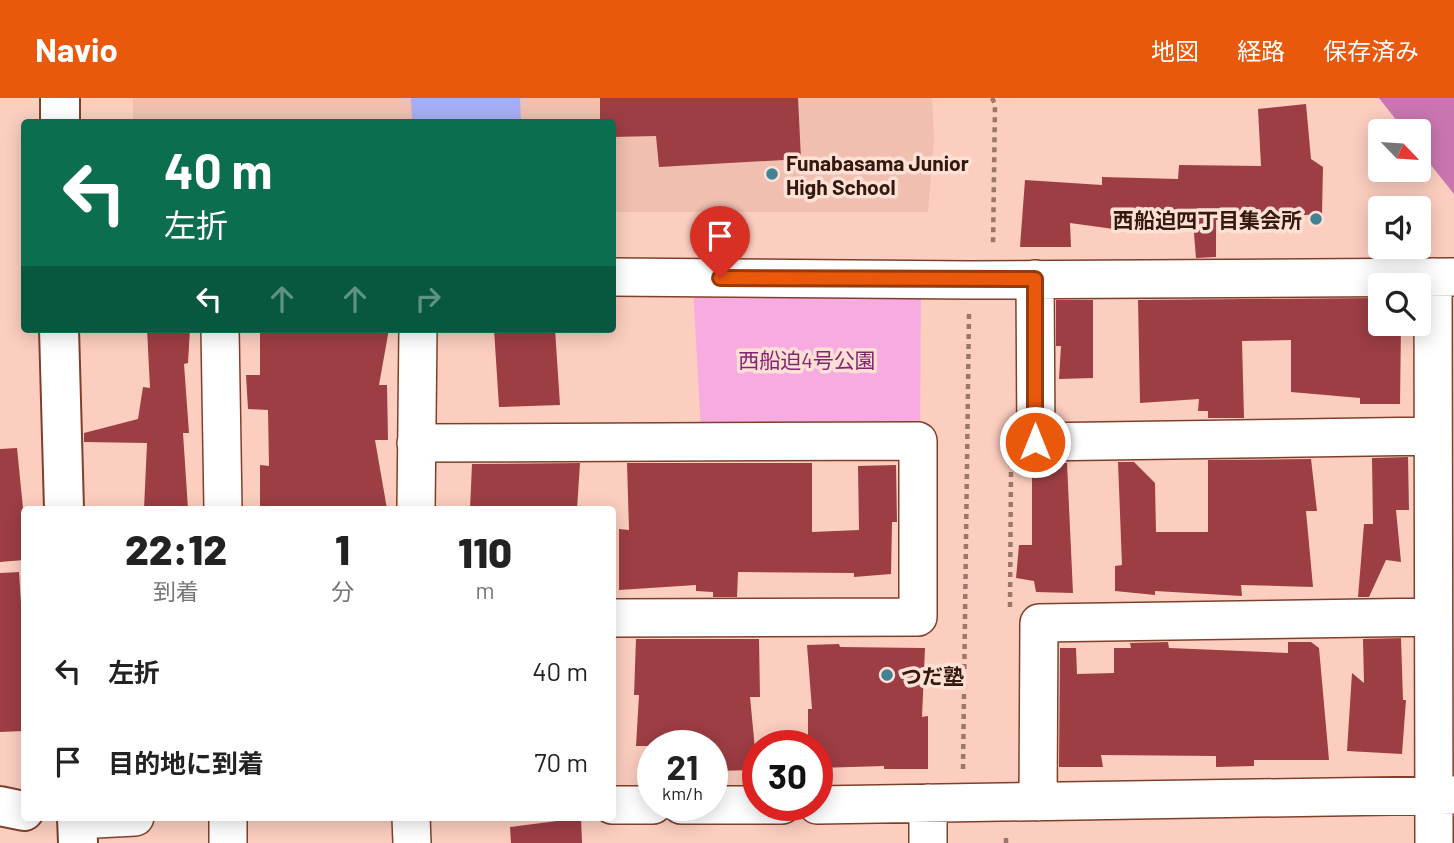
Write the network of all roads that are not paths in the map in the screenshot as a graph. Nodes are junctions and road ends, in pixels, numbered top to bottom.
1 (60, 98) edge
2 (60, 119) edge
3 (616, 277) edge
4 (1444, 277) edge
5 (1035, 279) junction
6 (59, 333) edge
7 (220, 333) edge
8 (418, 333) edge
9 (1433, 436) junction
10 (416, 443) junction
11 (64, 506) edge
12 (223, 506) edge
13 (416, 506) edge
14 (1433, 617) junction
15 (616, 618) edge
16 (1444, 796) edge
17 (1023, 802) junction
18 (946, 803) junction
19 (833, 804) edge
20 (616, 805) edge
21 (637, 805) edge
22 (0, 806) edge
23 (21, 810) edge
24 (100, 821) edge
25 (228, 821) edge
26 (411, 821) edge
27 (73, 824) edge
28 (228, 843) edge
29 (412, 843) edge
30 (928, 843) edge
31 (1434, 843) edge

1 - 2 street
3 - 5 street
4 - 5 street
4 - 9 street
5 - 9 street
6 - 11 street
7 - 12 street
8 - 10 street
9 - 14 street
10 - 13 street
10 - 15 street
14 - 16 street
14 - 17 street
16 - 17 street
16 - 31 street
17 - 18 street
18 - 19 street
18 - 30 street
20 - 21 street
22 - 23 street
24 - 27 street
25 - 28 street
26 - 29 street

